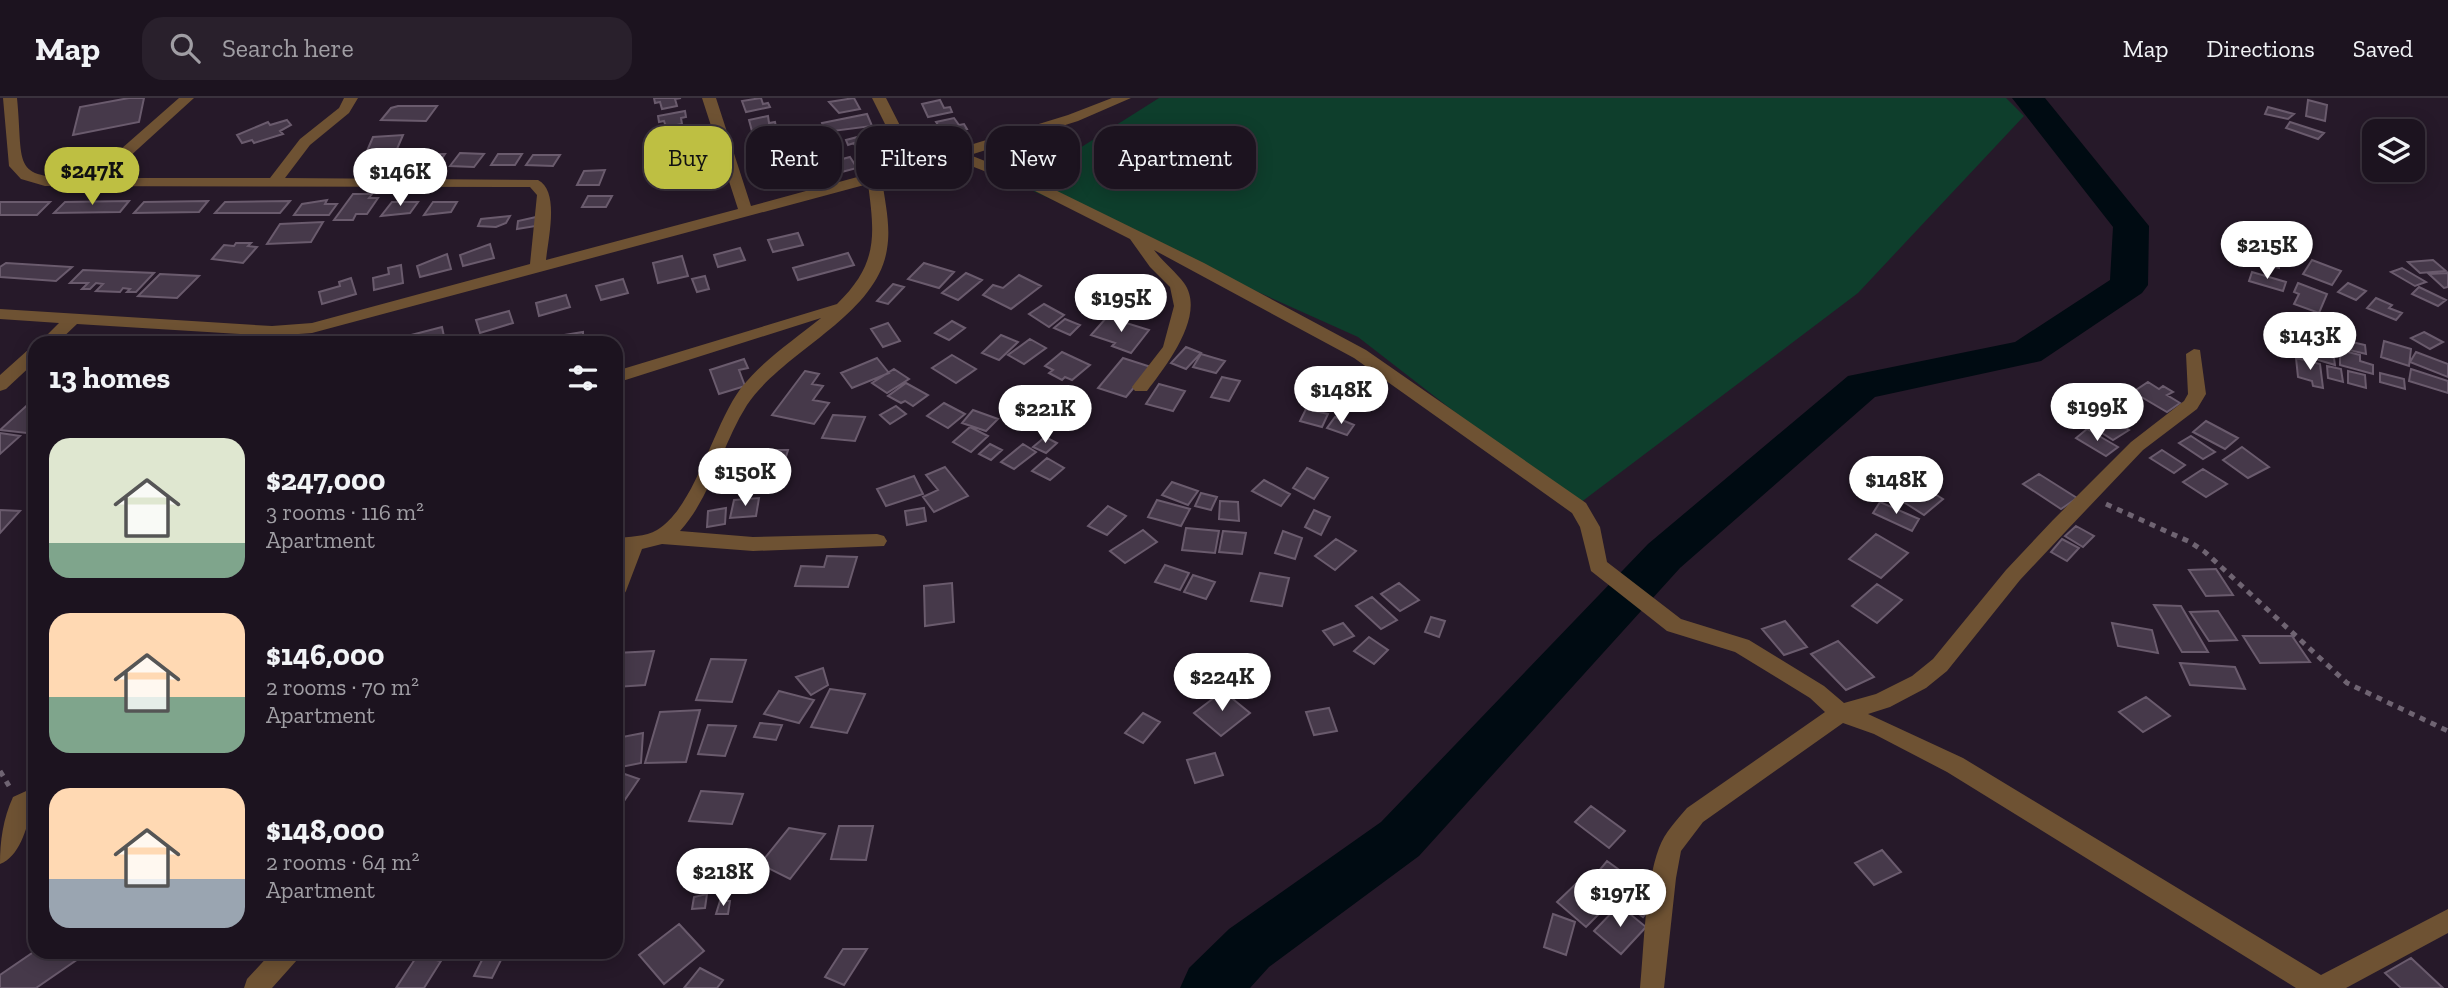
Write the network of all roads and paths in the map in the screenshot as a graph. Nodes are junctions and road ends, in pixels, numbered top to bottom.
1 (10, 98) edge
2 (187, 98) edge
3 (351, 98) edge
4 (709, 98) edge
5 (879, 98) edge
6 (1124, 98) edge
7 (893, 126) edge
8 (972, 150) edge
9 (972, 161) edge
10 (856, 182) edge
11 (91, 183) junction
12 (274, 183) junction
13 (875, 189) edge
14 (746, 212) junction
15 (1136, 236) junction
16 (538, 266) junction
17 (845, 305) junction
18 (0, 314) edge
19 (75, 317) junction
20 (55, 336) edge
21 (313, 336) edge
22 (2194, 354) dead end
23 (28, 360) edge
24 (623, 375) edge
25 (0, 385) edge
26 (1141, 387) dead end
27 (2088, 496) junction
28 (662, 537) junction
29 (877, 541) dead end
30 (626, 544) edge
31 (1841, 713) junction
32 (2448, 732) edge
33 (28, 800) edge
34 (0, 854) edge
35 (2448, 920) edge
36 (282, 959) edge
37 (256, 988) edge
38 (1651, 988) edge
39 (2320, 988) edge

1 - 11 street
2 - 11 street
3 - 12 street
4 - 14 street
5 - 7 street
6 - 8 street
9 - 15 street
10 - 14 street
11 - 12 street
12 - 16 street
13 - 17 street
14 - 16 street
15 - 26 street
15 - 31 street
16 - 21 street
17 - 24 street
17 - 28 street
18 - 19 street
19 - 20 street
19 - 21 street
22 - 27 street
23 - 25 street
27 - 31 street
27 - 32 path
28 - 29 street
28 - 30 street
31 - 38 street
31 - 39 street
33 - 34 street
35 - 39 street
36 - 37 street

